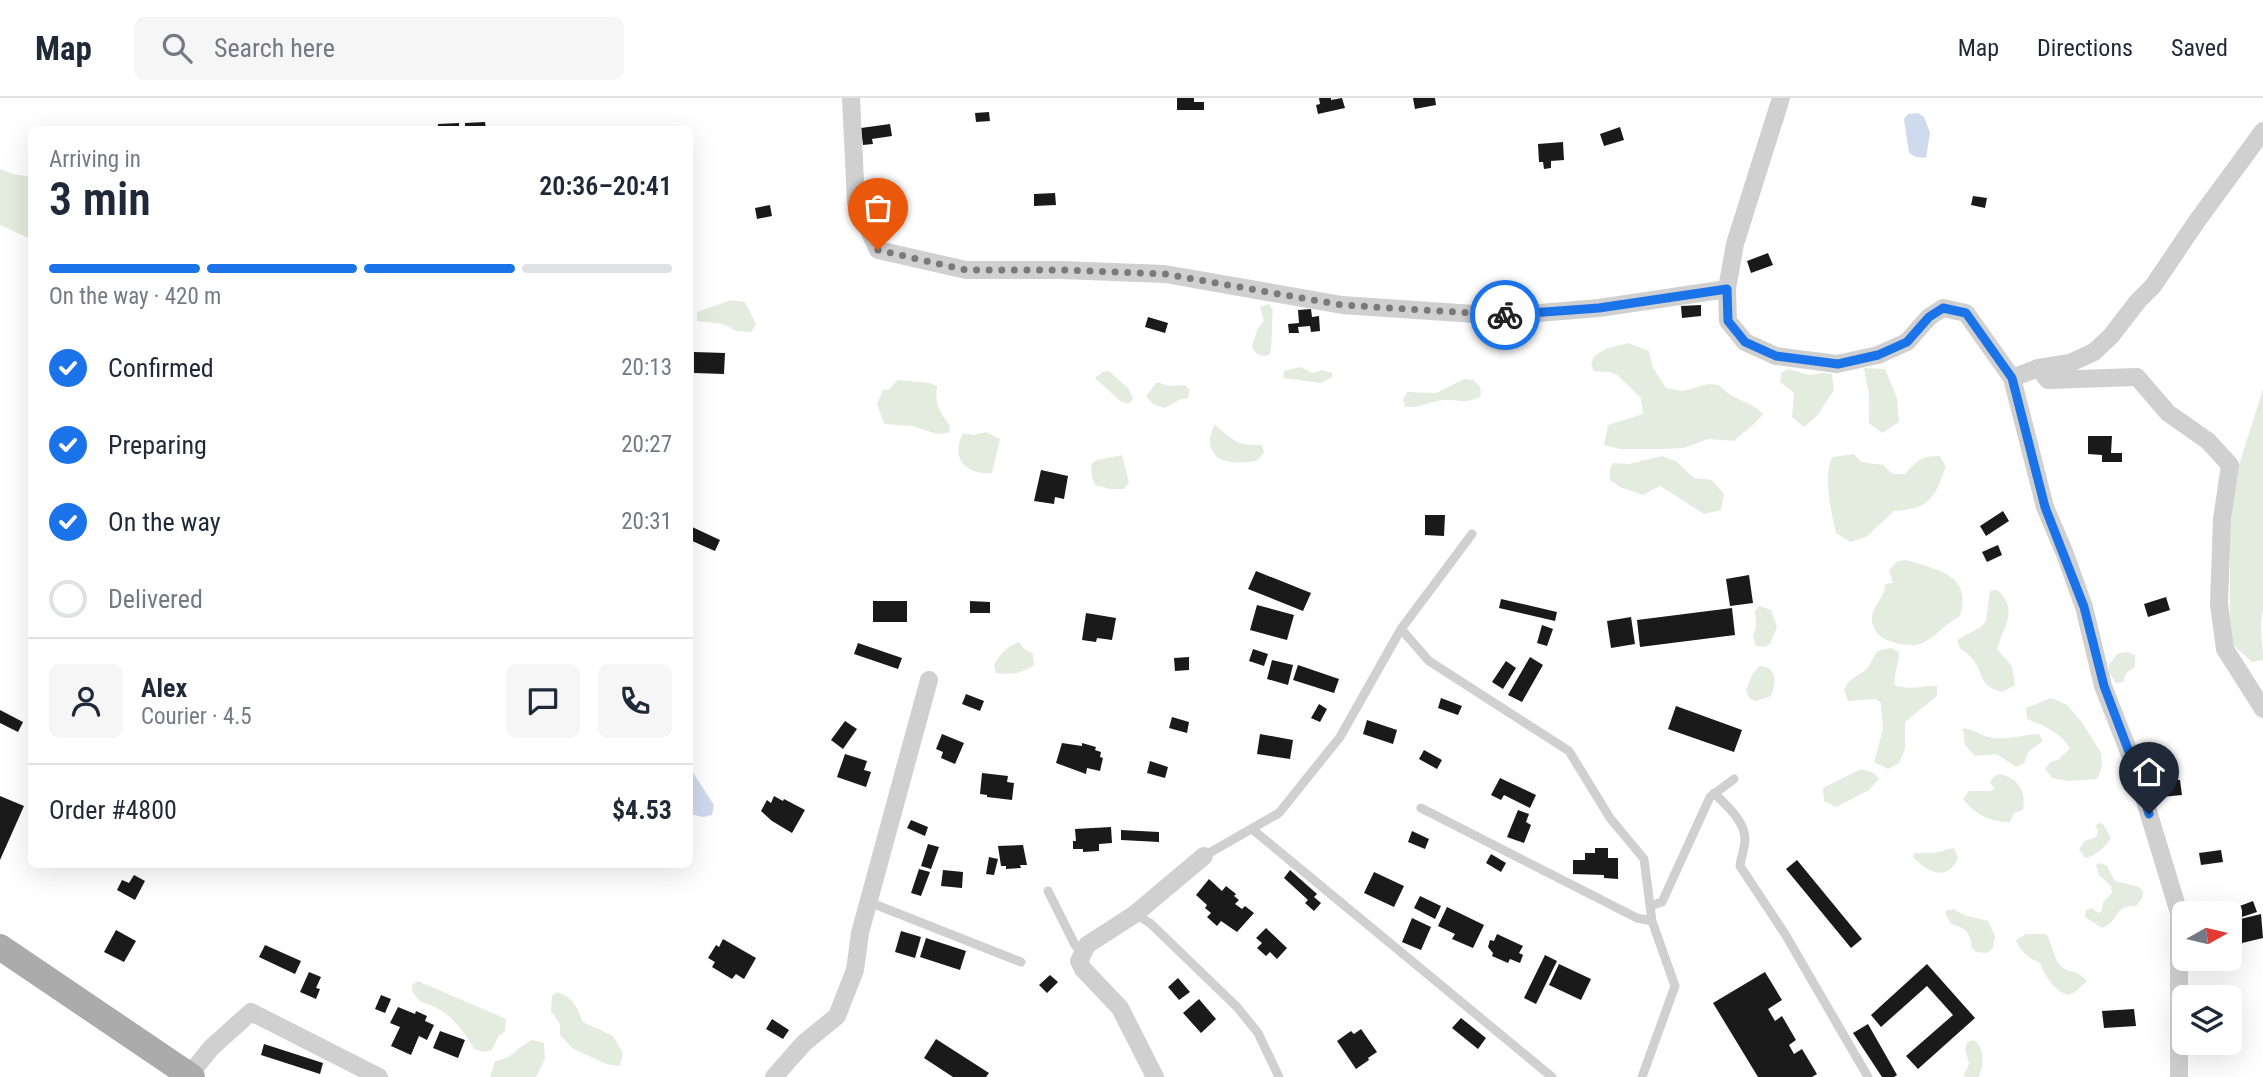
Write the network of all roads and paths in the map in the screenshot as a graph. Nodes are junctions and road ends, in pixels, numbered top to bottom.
1 (851, 98) edge
2 (1781, 98) edge
3 (2263, 131) edge
4 (1727, 289) junction
5 (2038, 368) junction
6 (2012, 378) junction
7 (1472, 534) dead end
8 (1401, 629) junction
9 (929, 680) dead end
10 (2263, 709) edge
11 (1734, 779) dead end
12 (1714, 793) junction
13 (1421, 808) dead end
14 (1252, 829) junction
15 (1204, 856) joint
16 (1048, 891) dead end
17 (869, 902) junction
18 (1650, 906) junction
19 (1135, 914) junction
20 (1652, 921) junction
21 (0, 947) edge
22 (1082, 952) junction
23 (1021, 962) dead end
24 (191, 1076) edge
25 (379, 1077) edge
26 (774, 1077) edge
27 (1155, 1077) edge
28 (1279, 1077) edge
29 (1552, 1077) edge
30 (1642, 1077) edge
31 (1868, 1077) edge
32 (2179, 1077) edge

1 - 4 street
2 - 4 street
3 - 5 street
4 - 6 street
5 - 6 street
5 - 10 street
6 - 32 street
7 - 8 lane
8 - 14 lane
8 - 18 lane
9 - 17 street
11 - 12 lane
12 - 18 lane
12 - 31 lane
13 - 20 lane
14 - 15 lane
14 - 29 lane
15 - 19 street
16 - 22 lane
17 - 23 lane
17 - 26 street
18 - 20 lane
19 - 22 street
19 - 28 lane
20 - 30 lane
21 - 24 main road
22 - 27 street
24 - 25 street

